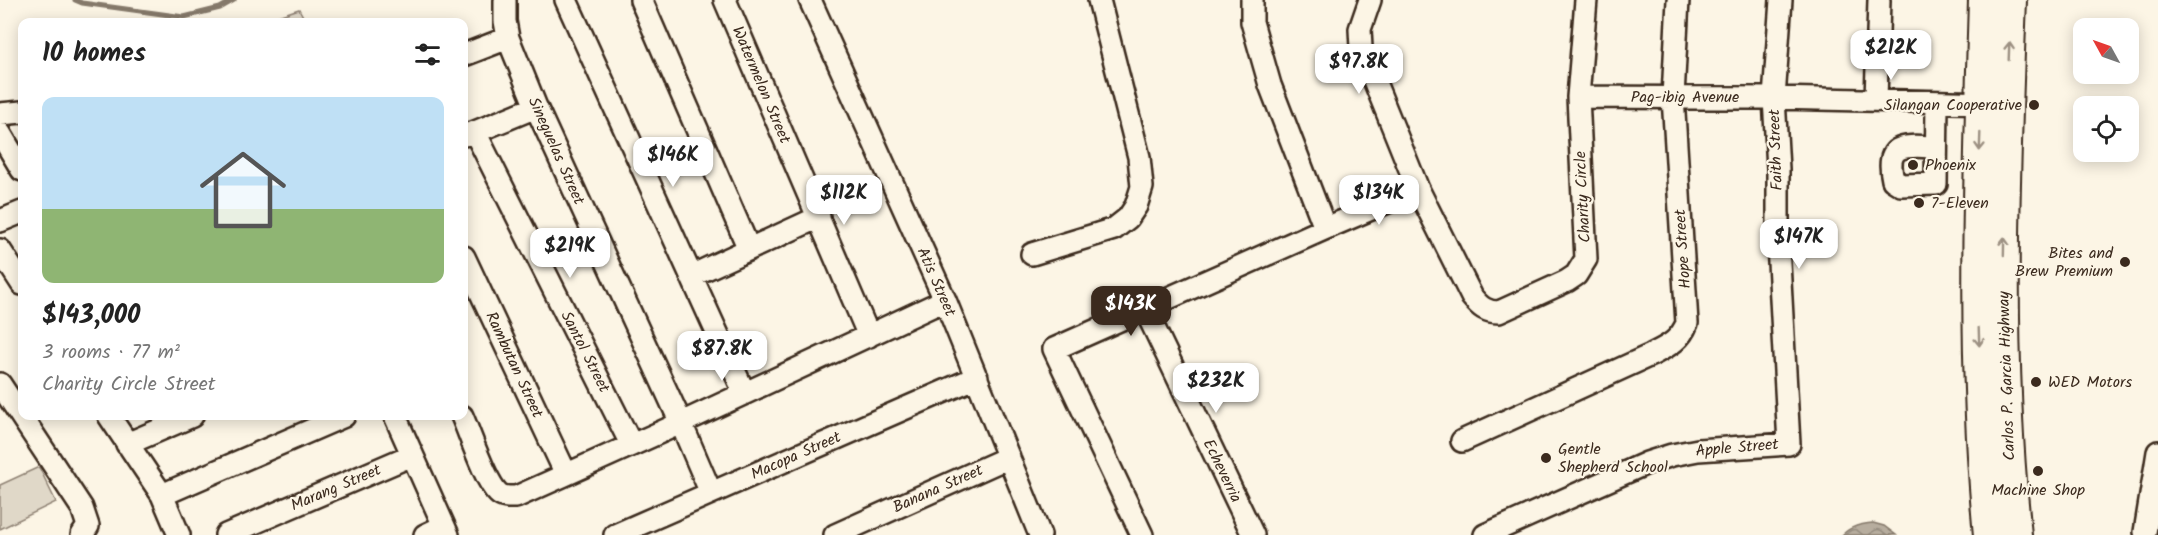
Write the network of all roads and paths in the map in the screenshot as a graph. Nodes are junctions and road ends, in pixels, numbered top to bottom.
1 (505, 0) edge
2 (566, 0) edge
3 (641, 0) edge
4 (725, 0) edge
5 (810, 0) edge
6 (1098, 0) edge
7 (1252, 0) edge
8 (1370, 0) edge
9 (1586, 0) edge
10 (1678, 0) edge
11 (1781, 0) edge
12 (1879, 0) edge
13 (1984, 0) edge
14 (2011, 0) edge
15 (508, 38) junction
16 (468, 53) edge
17 (1578, 97) junction
18 (1672, 97) junction
19 (1774, 98) junction
20 (1876, 100) junction
21 (1936, 102) junction
22 (1994, 103) junction
23 (536, 108) junction
24 (18, 112) edge
25 (0, 114) edge
26 (0, 133) edge
27 (469, 133) edge
28 (1936, 147) dead end
29 (18, 163) edge
30 (1418, 189) junction
31 (18, 214) edge
32 (819, 217) junction
33 (0, 221) edge
34 (1326, 228) junction
35 (749, 249) junction
36 (0, 250) edge
37 (1032, 254) dead end
38 (468, 266) edge
39 (18, 276) edge
40 (692, 276) junction
41 (1991, 297) junction
42 (945, 300) junction
43 (1145, 309) junction
44 (869, 336) junction
45 (977, 377) junction
46 (0, 384) edge
47 (744, 392) junction
48 (18, 411) edge
49 (24, 420) edge
50 (112, 420) edge
51 (183, 420) edge
52 (335, 420) edge
53 (397, 420) edge
54 (464, 420) edge
55 (681, 423) junction
56 (1462, 441) dead end
57 (127, 444) junction
58 (631, 444) junction
59 (1789, 444) joint
60 (2158, 452) edge
61 (412, 455) junction
62 (1009, 457) junction
63 (566, 474) junction
64 (711, 493) junction
65 (162, 495) junction
66 (85, 530) edge
67 (439, 532) edge
68 (2145, 532) dead end
69 (179, 535) edge
70 (226, 535) edge
71 (615, 535) edge
72 (835, 535) edge
73 (1040, 535) edge
74 (1142, 535) edge
75 (1253, 535) edge
76 (1485, 535) edge
77 (1989, 535) edge
78 (2016, 535) edge

1 - 15 street, Sineguelas Street
2 - 40 street
3 - 35 street
4 - 32 street, Watermelon Street
5 - 42 street, Atis Street
6 - 37 street
7 - 34 street
8 - 30 street, Charity Circle
9 - 17 street, Charity Circle
10 - 18 street, Hope Street
11 - 19 street, Faith Street
12 - 20 street
13 - 22 highway, Carlos P. Garcia Highway
22 -> 14 highway, Carlos P. Garcia Highway
15 - 16 street
15 - 23 street, Sineguelas Street
17 - 18 street, Pag-ibig Avenue
17 - 30 street, Charity Circle
18 - 19 street, Pag-ibig Avenue
18 - 56 street, Hope Street
19 - 20 street, Pag-ibig Avenue
19 - 59 street, Faith Street
20 - 21 street, Pag-ibig Avenue
21 - 22 street, Pag-ibig Avenue
21 - 28 street
22 - 41 highway, Carlos P. Garcia Highway
23 - 27 street
23 - 55 street, Sineguelas Street
24 - 25 street
26 - 29 street
27 - 58 street, Santol Street
30 - 34 street
31 - 33 street
32 - 35 street
32 - 44 street, Watermelon Street
34 - 43 street
35 - 40 street
36 - 39 street
38 - 63 street, Rambutan Street
40 - 47 street
41 -> 77 highway, Carlos P. Garcia Highway
41 - 78 highway, Carlos P. Garcia Highway
42 - 44 street
42 - 45 street, Atis Street
43 - 74 street
43 - 75 street, Echeverria
44 - 47 street
45 - 62 street, Atis Street
45 - 64 street, Macopa Street
46 - 48 street
47 - 55 street
49 - 66 street
50 - 57 street
51 - 57 street
52 - 65 street
53 - 61 street
54 - 63 street
55 - 58 street
55 - 64 street, Sineguelas Street
57 - 65 street
58 - 63 street
59 - 76 street, Apple Street
60 - 68 street
61 - 67 street
61 - 70 street, Marang Street
62 - 72 street, Banana Street
62 - 73 street, Atis Street
64 - 71 street, Macopa Street
65 - 69 street

